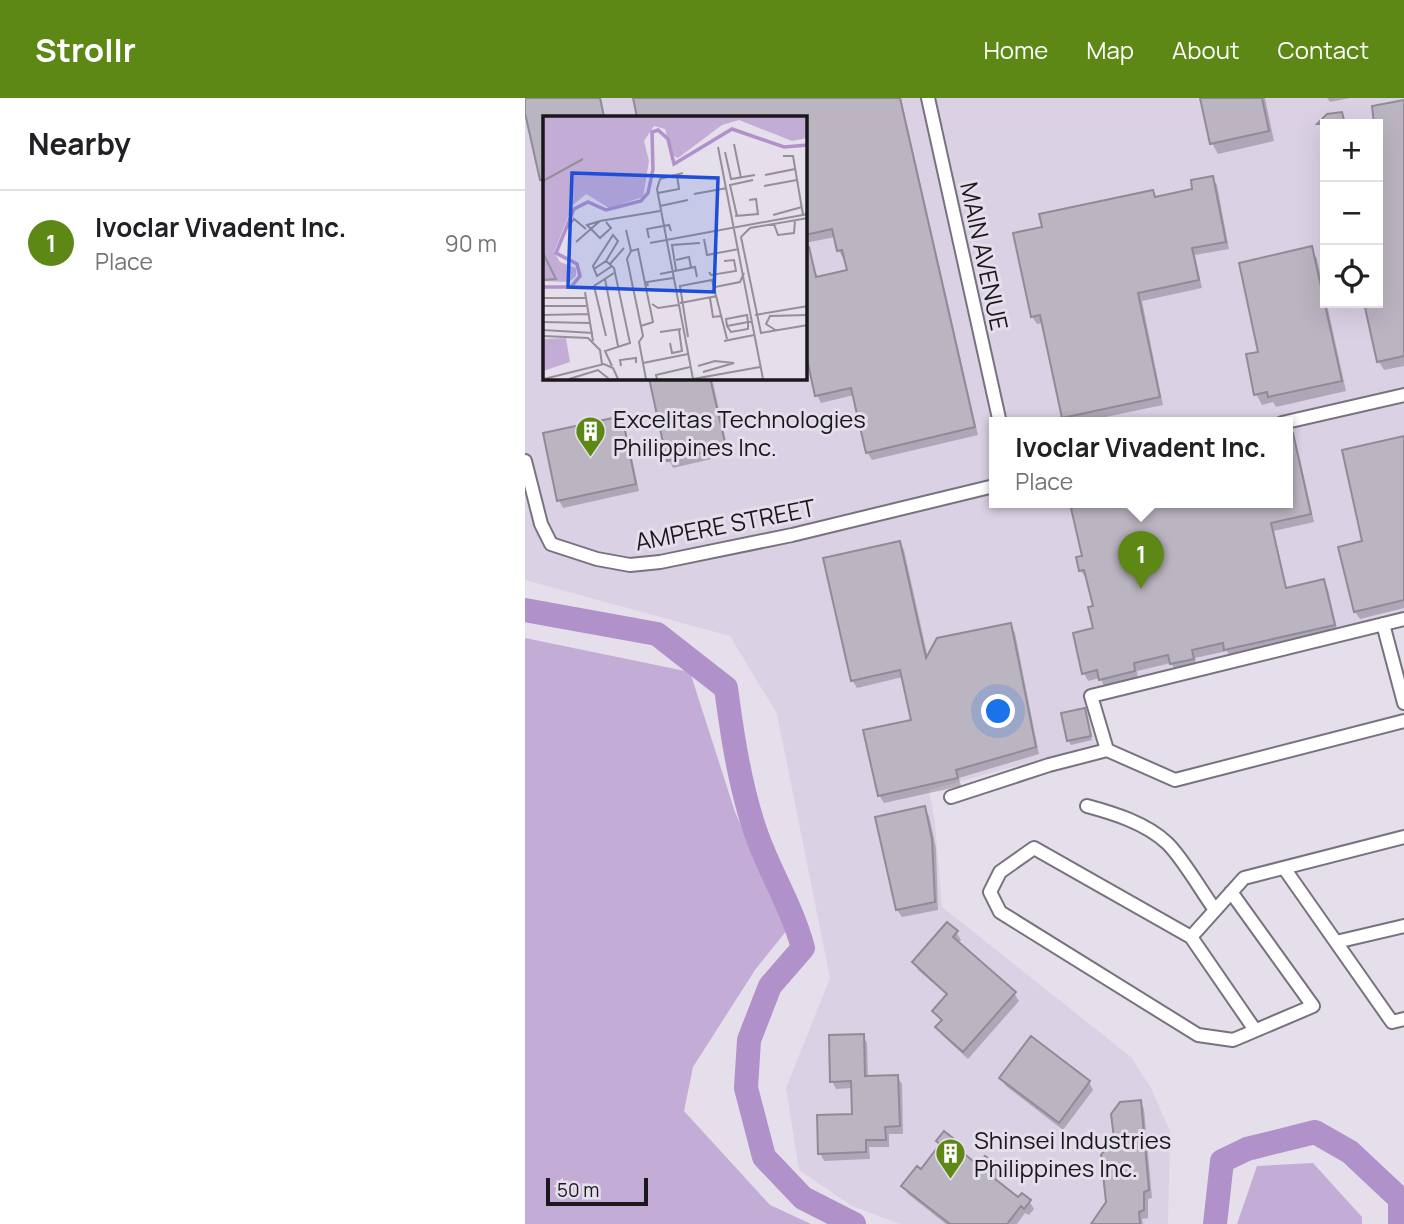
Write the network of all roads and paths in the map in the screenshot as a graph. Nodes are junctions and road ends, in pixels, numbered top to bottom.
1 (929, 98) edge
2 (1404, 395) edge
3 (999, 417) edge
4 (1293, 420) edge
5 (525, 461) edge
6 (989, 487) edge
7 (1404, 619) edge
8 (1384, 624) junction
9 (1404, 702) edge
10 (1404, 721) edge
11 (1107, 750) junction
12 (951, 797) dead end
13 (1087, 806) dead end
14 (1404, 837) edge
15 (1284, 867) junction
16 (1231, 892) junction
17 (1215, 910) junction
18 (1404, 926) edge
19 (1191, 937) junction
20 (1336, 942) junction
21 (1404, 1019) edge
22 (1255, 1030) junction

1 - 3 street, MAIN AVENUE
2 - 4 street
5 - 6 street, AMPERE STREET
7 - 8 street
8 - 9 street
8 - 11 street
10 - 11 street
11 - 12 street
13 - 17 street
14 - 15 street
15 - 16 street
15 - 20 street
16 - 17 street
16 - 22 street
17 - 19 street
18 - 20 street
19 - 22 street
19 - 22 street
20 - 21 street

